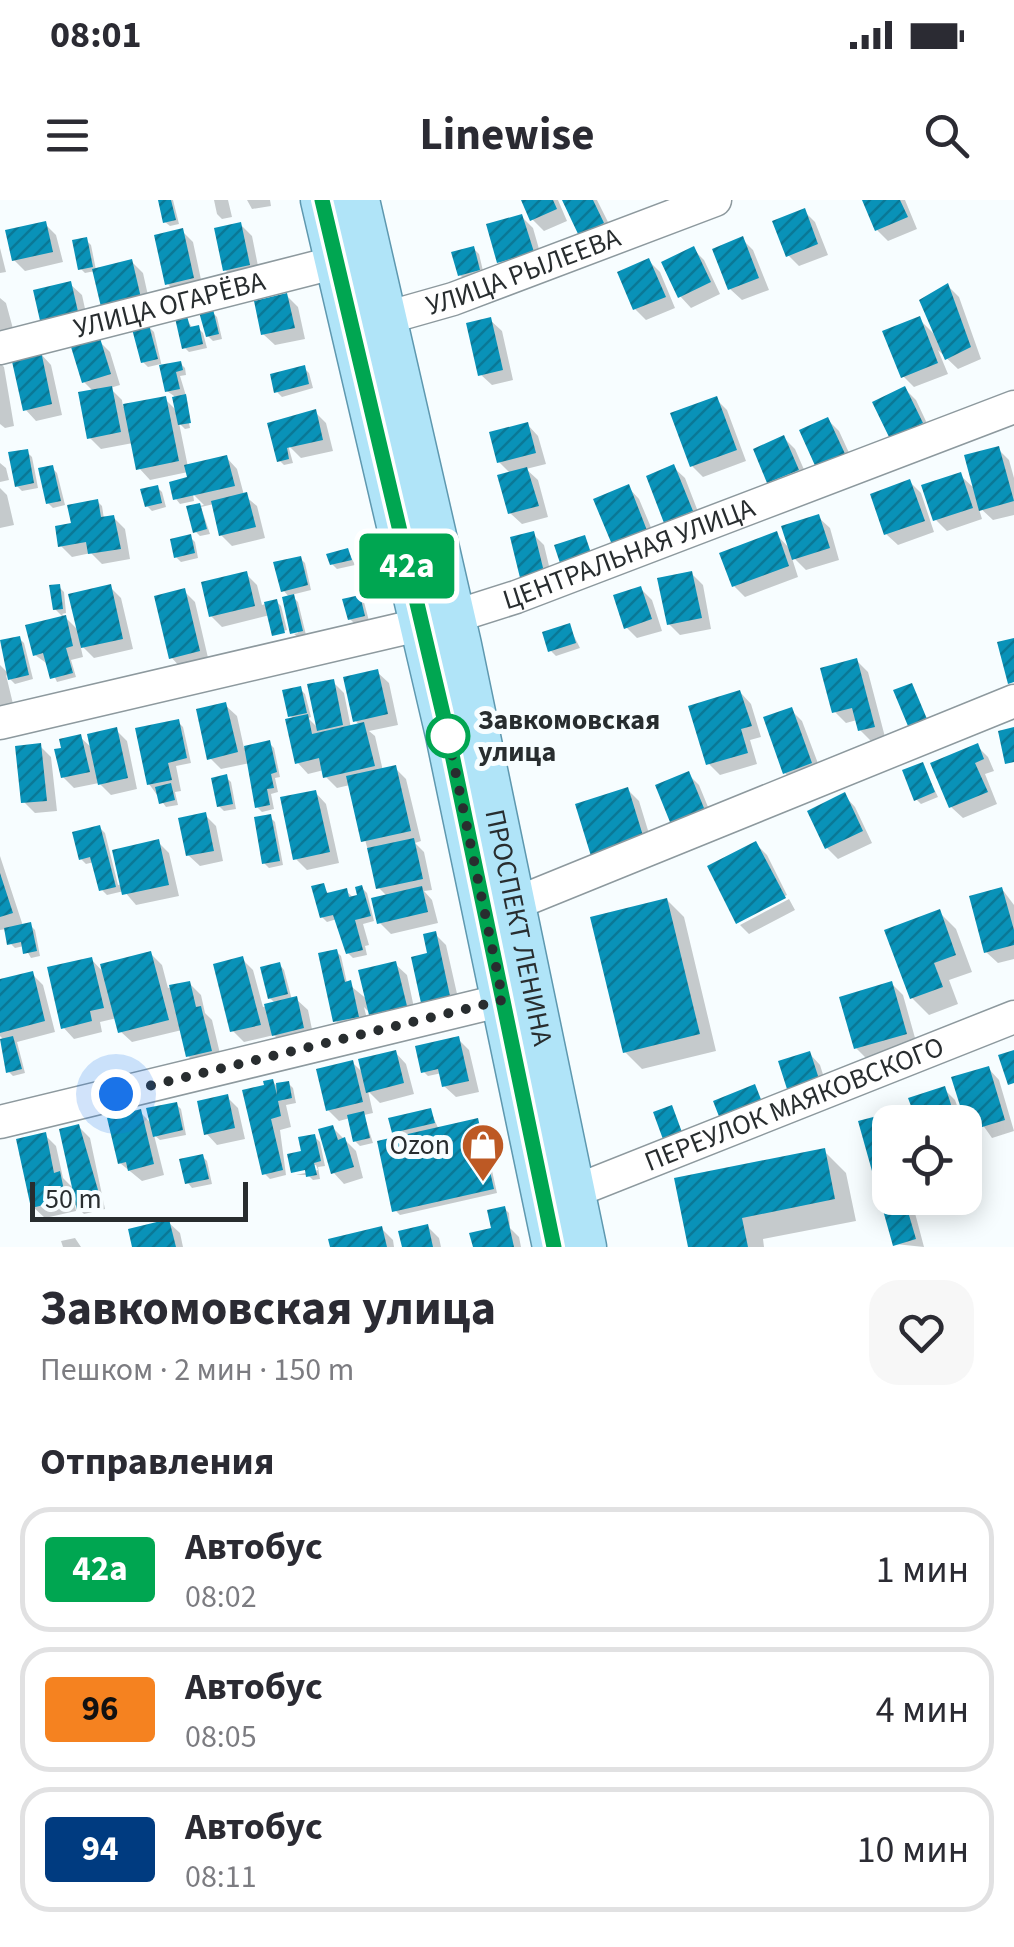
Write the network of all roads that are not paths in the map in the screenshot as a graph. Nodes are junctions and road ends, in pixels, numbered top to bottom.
1 (322, 200) edge
2 (358, 200) edge
3 (714, 200) edge
4 (337, 262) junction
5 (386, 318) junction
6 (0, 348) edge
7 (1014, 407) edge
8 (437, 621) junction
9 (1014, 701) edge
10 (0, 723) edge
11 (514, 904) junction
12 (503, 1000) junction
13 (1014, 1016) edge
14 (0, 1122) edge
15 (573, 1192) junction
16 (554, 1247) edge
17 (585, 1247) edge

1 - 4 main road, ПРОСПЕКТ ЛЕНИНА
2 - 5 main road, ПРОСПЕКТ ЛЕНИНА
3 - 5 street, УЛИЦА РЫЛЕЕВА
4 - 6 street, УЛИЦА ОГАРЁВА
4 - 8 main road, ПРОСПЕКТ ЛЕНИНА
5 - 8 main road, ПРОСПЕКТ ЛЕНИНА
7 - 8 street, ЦЕНТРАЛЬНАЯ УЛИЦА
8 - 10 street, ЦЕНТРАЛЬНАЯ УЛИЦА
8 - 11 main road, ПРОСПЕКТ ЛЕНИНА
8 - 12 main road, ПРОСПЕКТ ЛЕНИНА
9 - 11 street
11 - 15 main road, ПРОСПЕКТ ЛЕНИНА
12 - 14 street
12 - 16 main road, ПРОСПЕКТ ЛЕНИНА
13 - 15 street, ПЕРЕУЛОК МАЯКОВСКОГО
15 - 17 main road, ПРОСПЕКТ ЛЕНИНА

